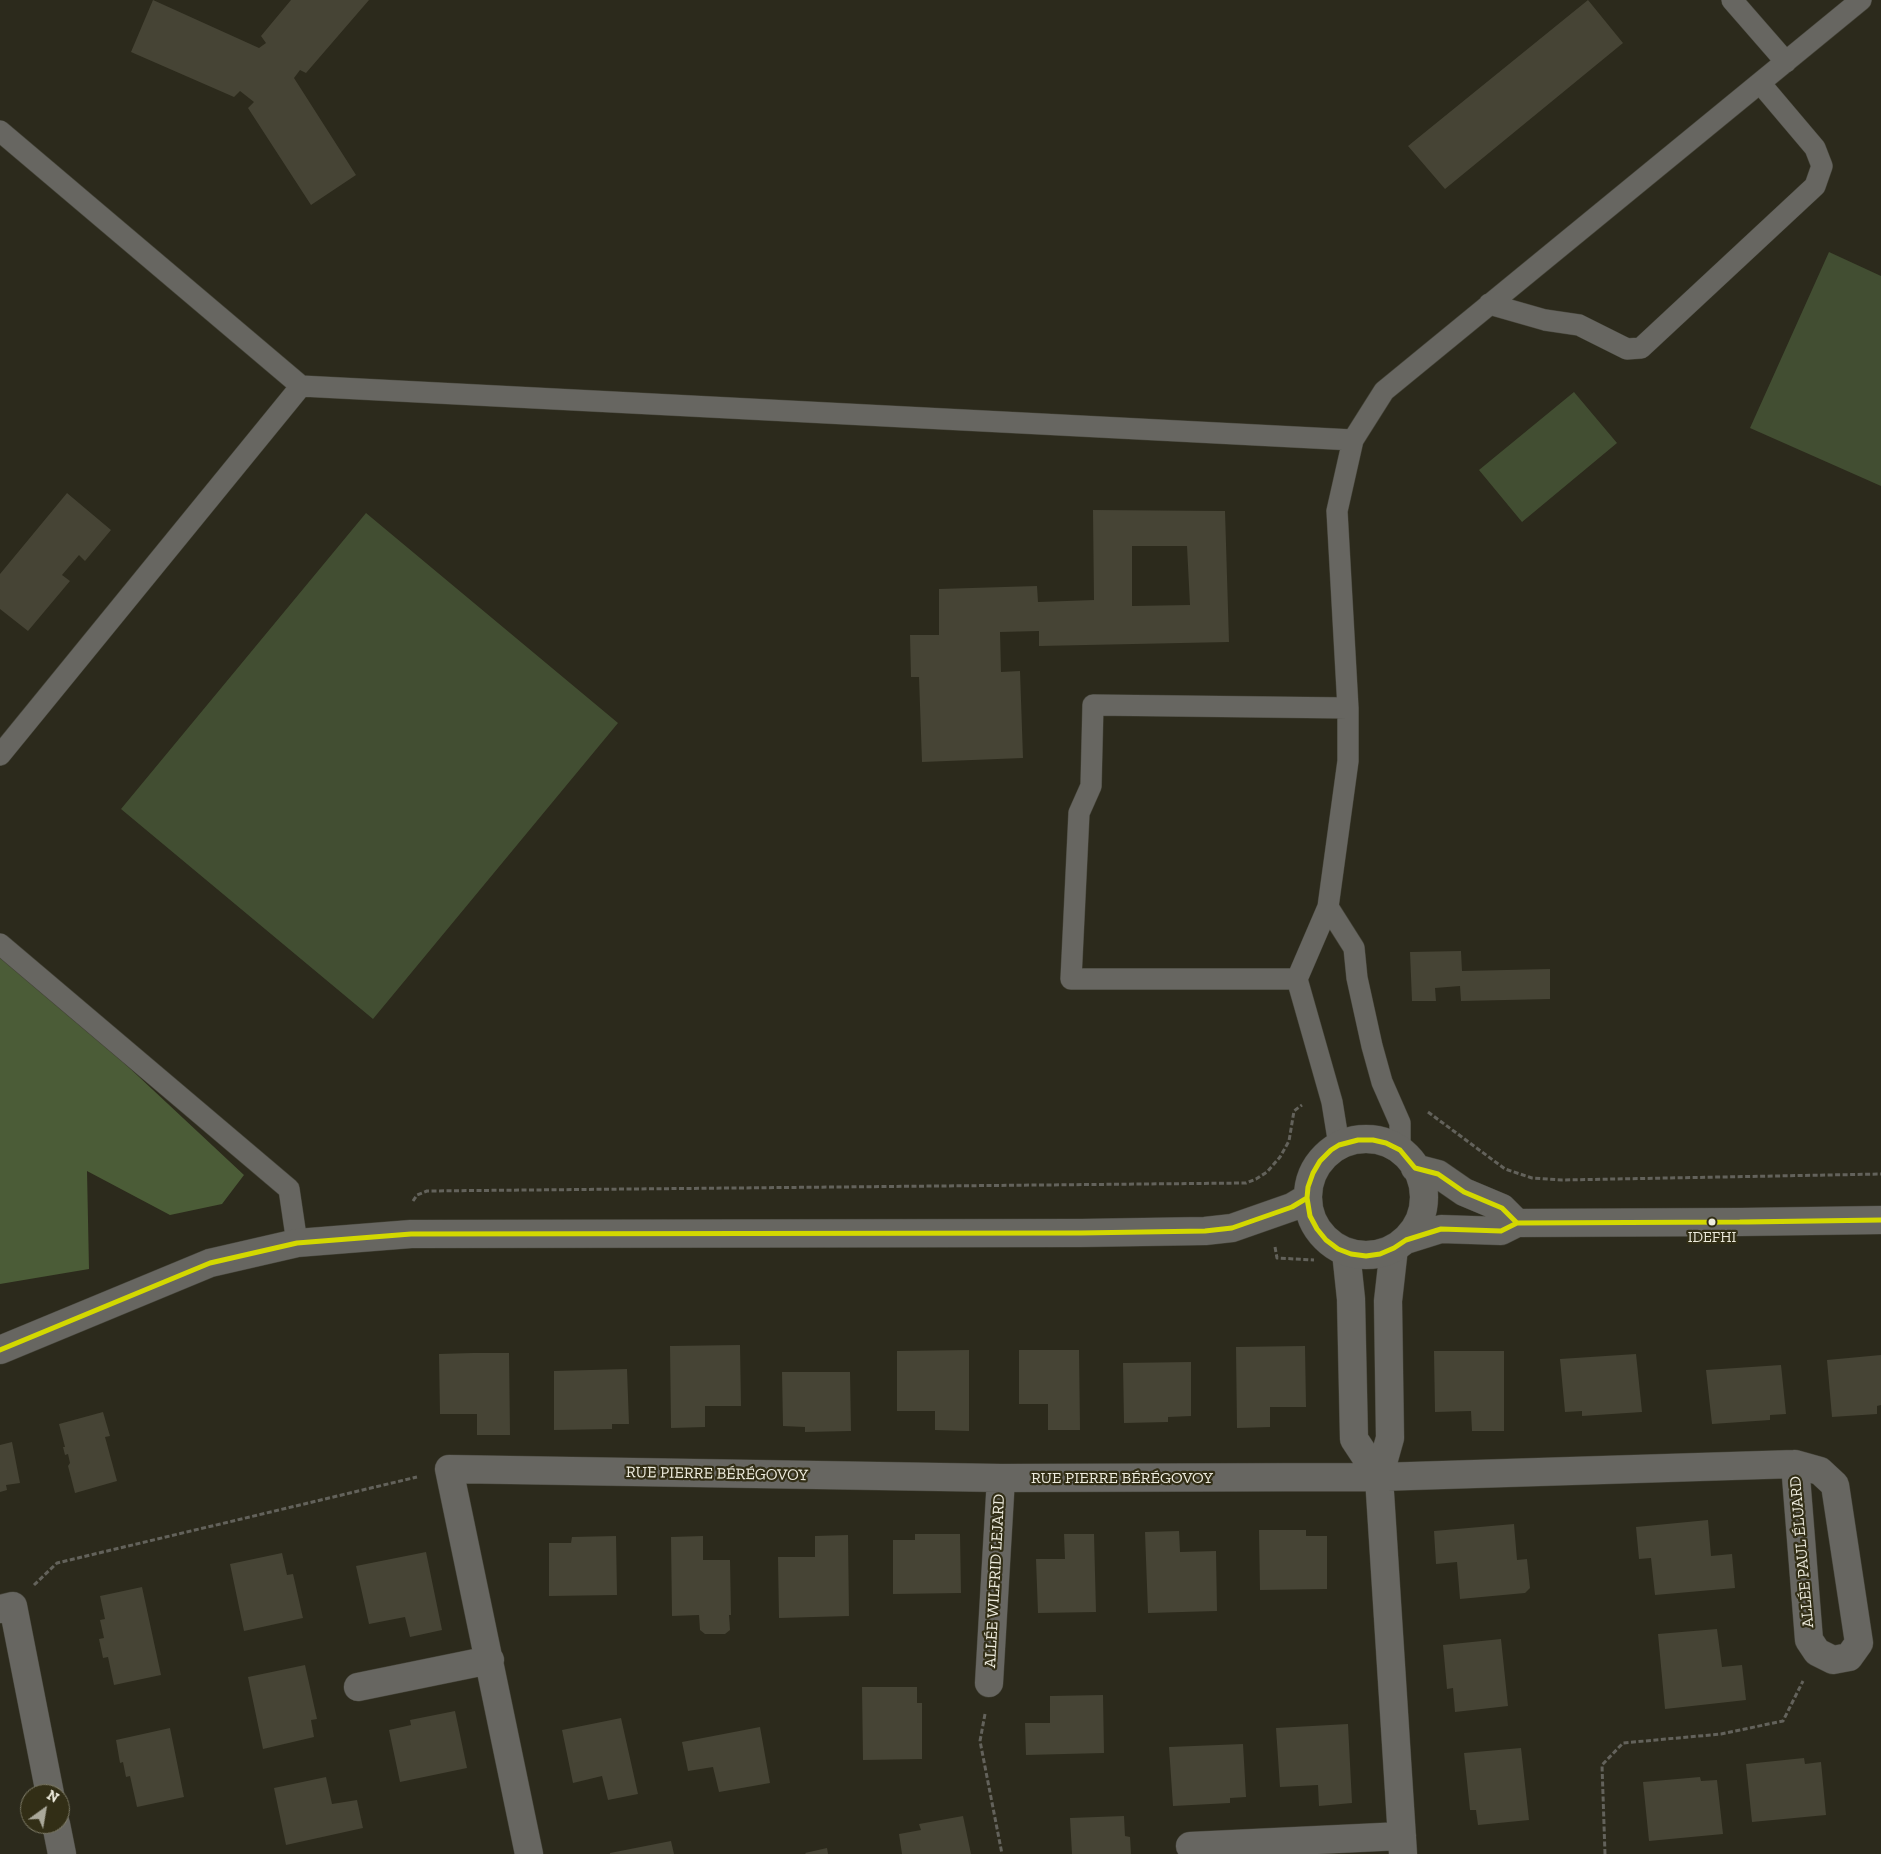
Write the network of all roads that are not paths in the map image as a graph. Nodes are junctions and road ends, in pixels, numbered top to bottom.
1 (1732, 0) edge
2 (1861, 0) edge
3 (1786, 62) junction
4 (1760, 83) junction
5 (0, 131) edge
6 (1489, 304) junction
7 (301, 386) junction
8 (1353, 440) junction
9 (1348, 708) junction
10 (0, 755) edge
11 (1328, 906) junction
12 (0, 944) edge
13 (1297, 980) junction
14 (1339, 1145) junction
15 (1408, 1159) junction
16 (1307, 1198) junction
17 (1881, 1220) edge
18 (1517, 1222) junction
19 (297, 1243) junction
20 (1400, 1244) junction
21 (1346, 1252) junction
22 (0, 1350) edge
23 (1796, 1464) junction
24 (1379, 1477) junction
25 (1001, 1478) junction
26 (6, 1607) edge
27 (490, 1660) junction
28 (989, 1683) road end
29 (358, 1687) dead end
30 (48, 1784) edge
31 (58, 1834) edge
32 (1402, 1845) edge
33 (1190, 1846) dead end
34 (62, 1854) edge
35 (529, 1854) edge

1 - 3 lane
2 - 3 lane
3 - 4 lane
4 - 6 lane
4 - 6 lane
5 - 7 lane
6 - 8 lane
7 - 8 lane
7 - 10 lane
8 - 9 lane
9 - 11 lane
9 - 13 lane
11 - 13 lane
11 - 15 lane
12 - 19 lane
13 - 14 lane
14 - 15 street
14 - 16 street
15 - 18 street
15 - 20 street
16 - 19 street
16 - 21 street
17 - 18 street
18 - 20 street
19 - 22 street
20 - 21 street
20 - 24 street
21 - 24 street
23 - 23 street, ALLÉE PAUL ÉLUARD
23 - 24 street, ALLÉE PAUL ÉLUARD
24 - 25 street, RUE PIERRE BÉRÉGOVOY
24 - 32 street
25 - 27 street, RUE PIERRE BÉRÉGOVOY
25 - 28 street, ALLÉE WILFRID LEJARD
26 - 30 street
27 - 29 street
27 - 35 street
31 - 34 street
32 - 33 street

